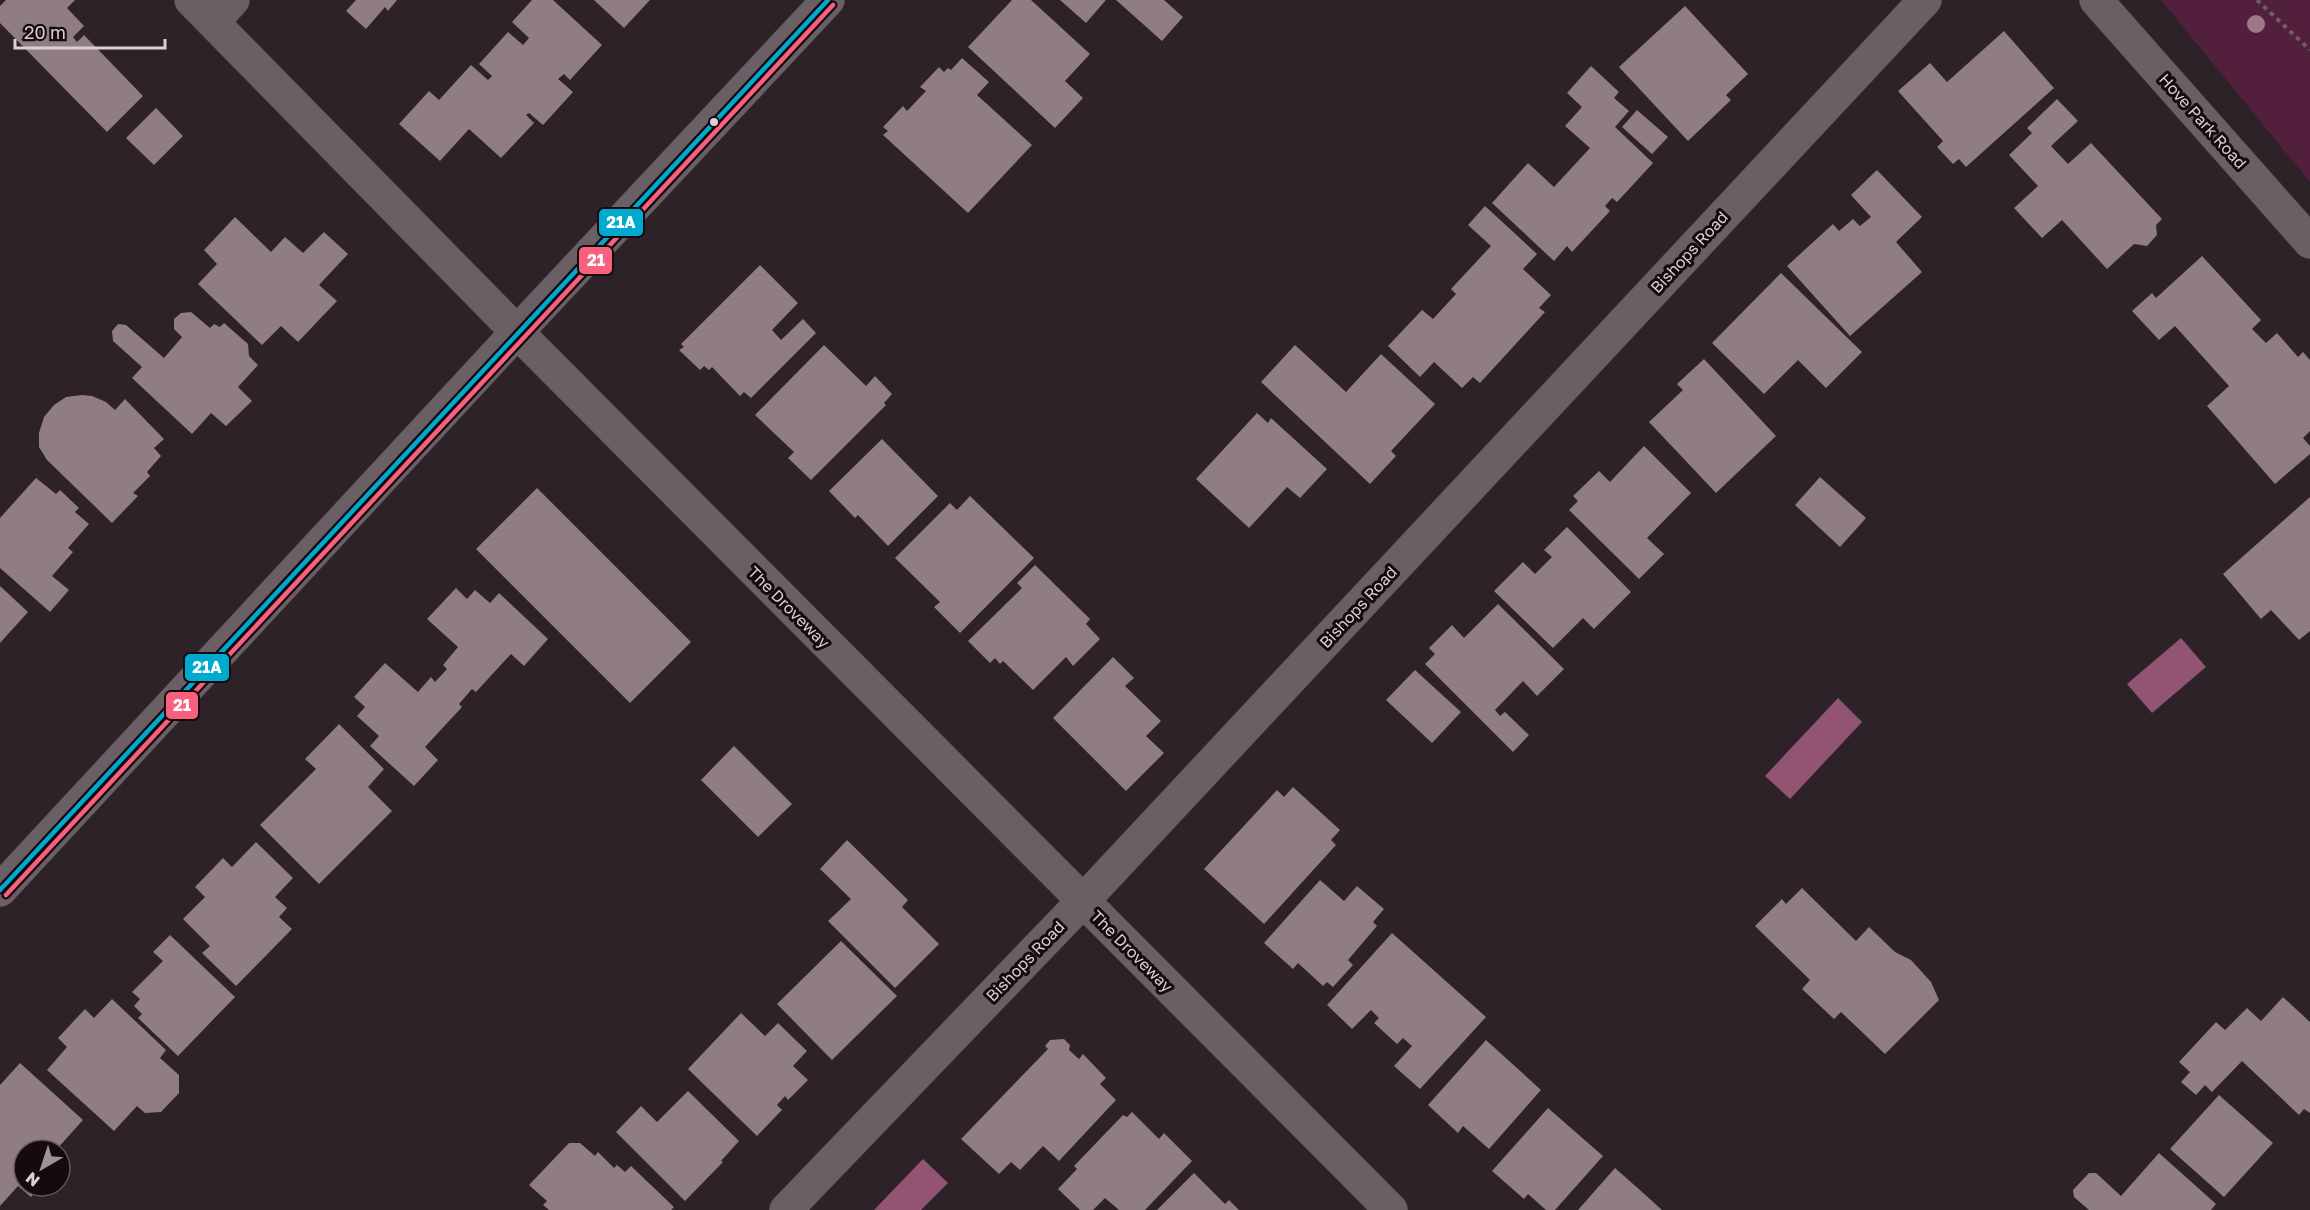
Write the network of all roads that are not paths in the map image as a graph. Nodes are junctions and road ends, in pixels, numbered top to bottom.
1 (828, 0) edge
2 (1925, 0) edge
3 (2096, 0) edge
4 (213, 7) edge
5 (2310, 242) edge
6 (517, 332) junction
7 (0, 890) edge
8 (1082, 902) junction
9 (786, 1210) edge
10 (1391, 1210) edge

1 - 6 street
2 - 8 street, Bishops Road
3 - 5 street, Hove Park Road
4 - 6 street, The Droveway
6 - 7 street
6 - 8 street, The Droveway
8 - 9 street, Bishops Road
8 - 10 street, The Droveway

